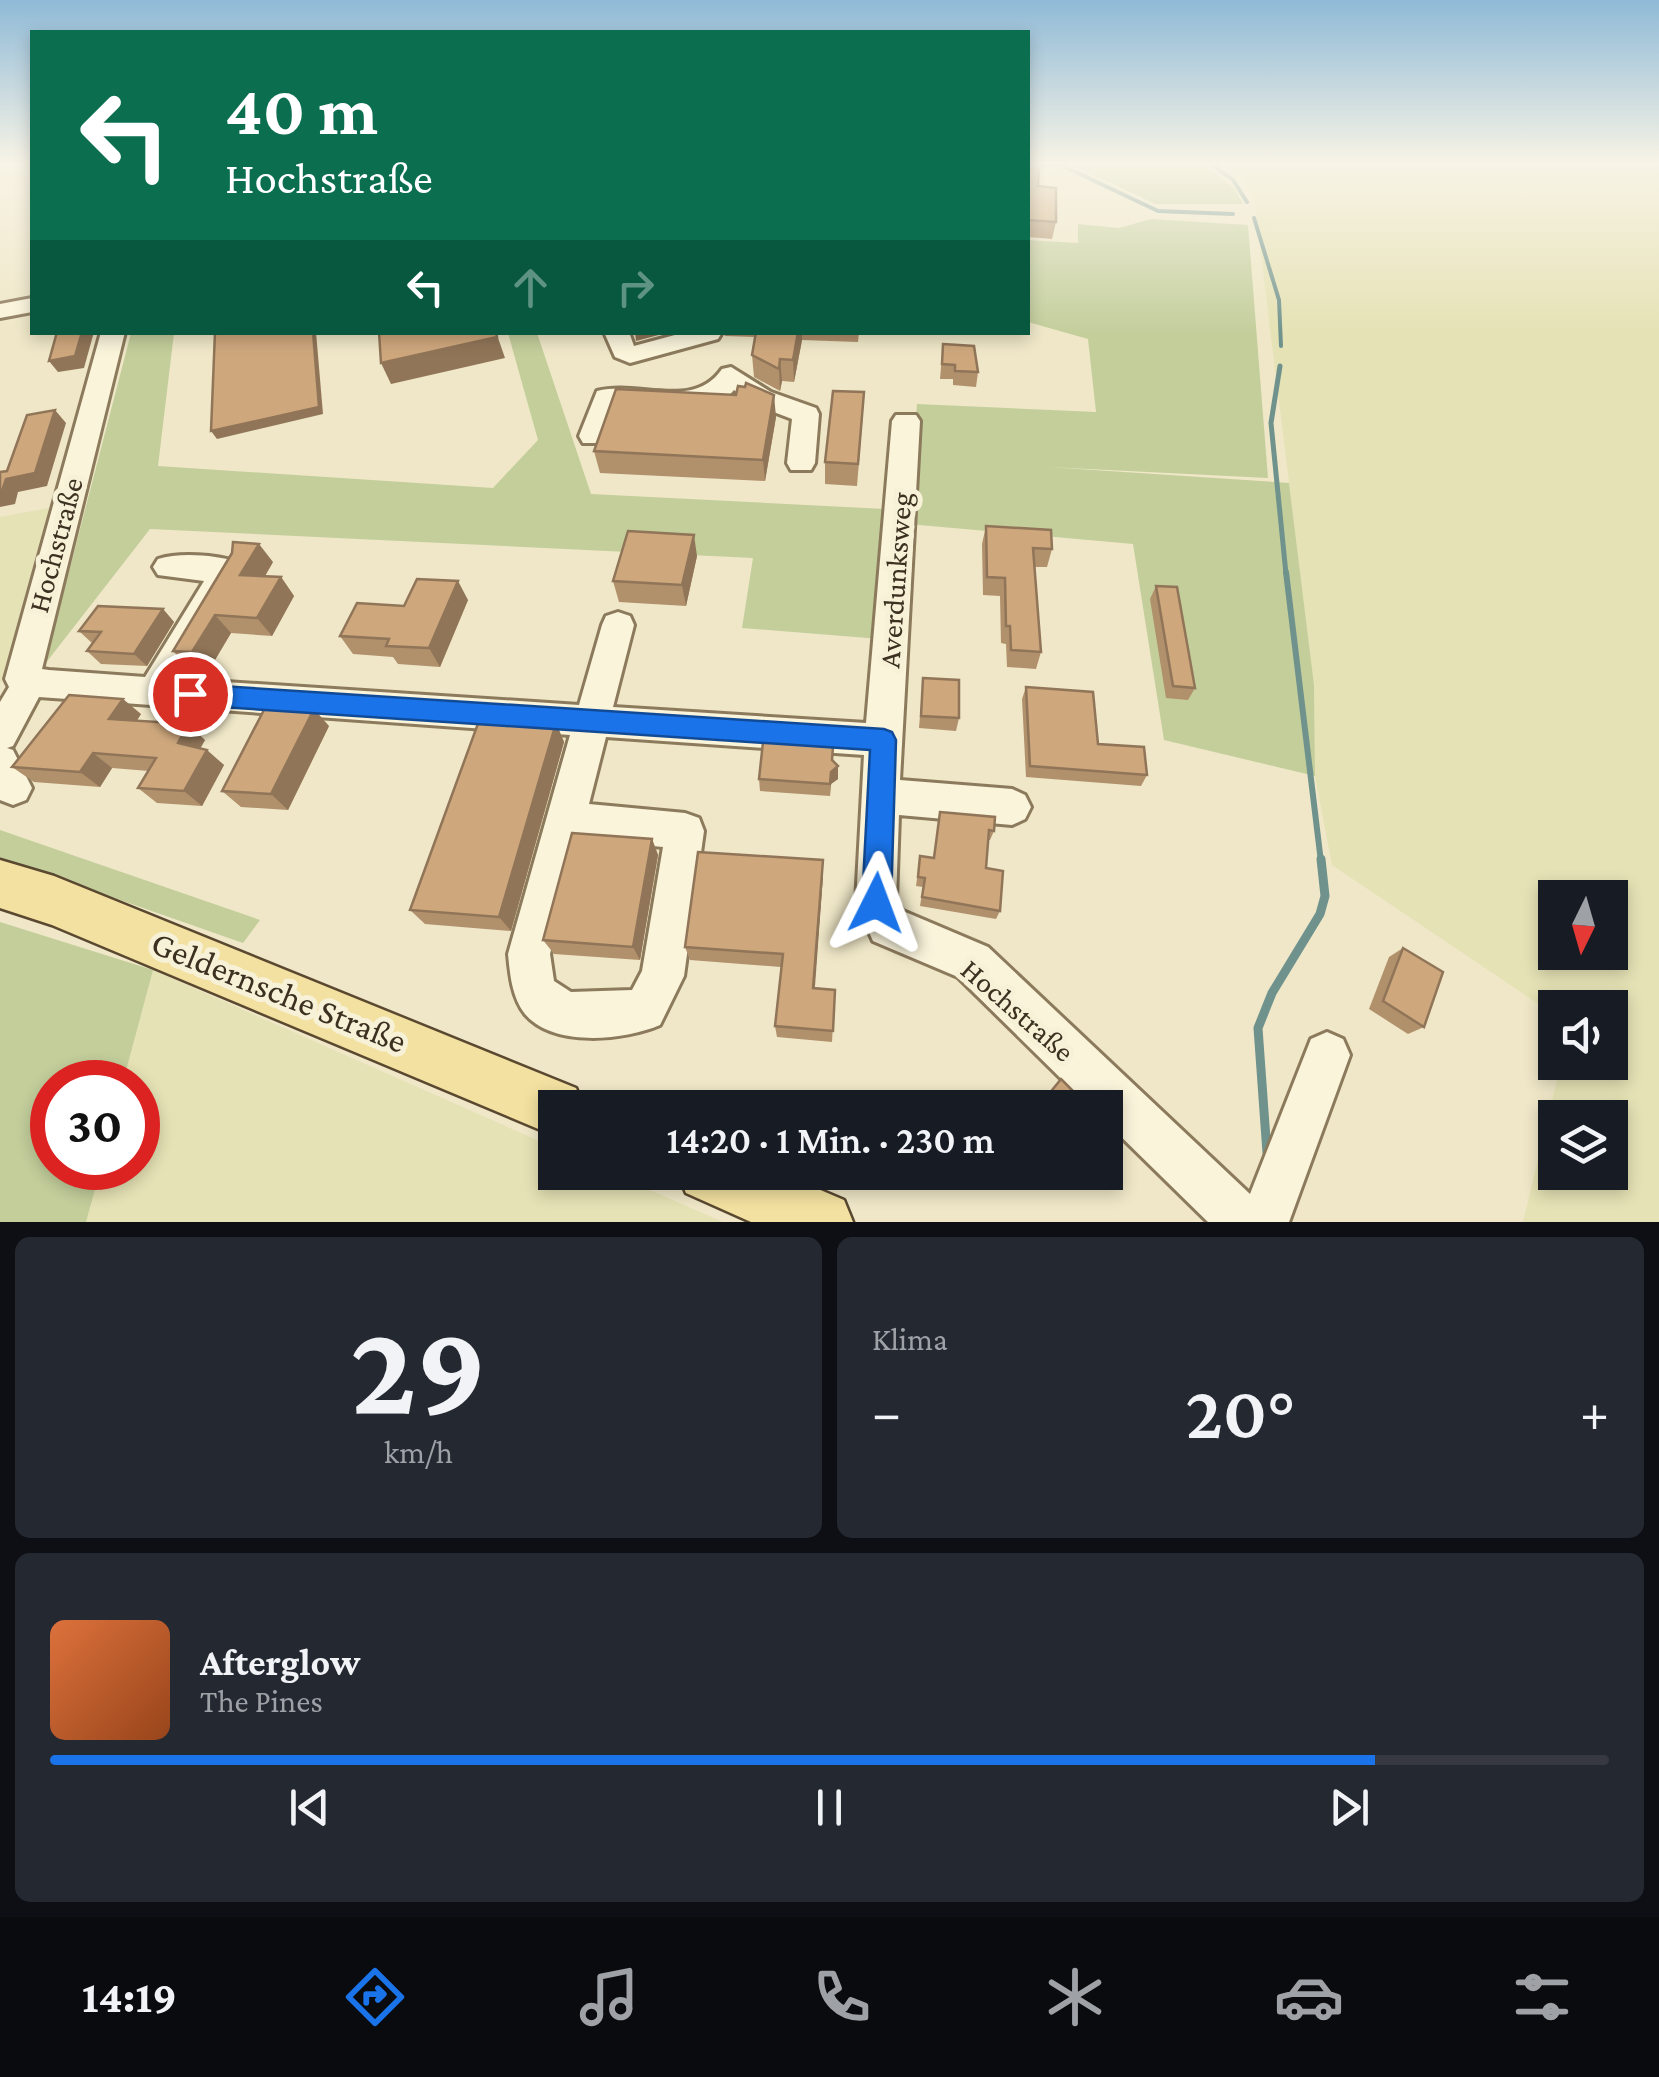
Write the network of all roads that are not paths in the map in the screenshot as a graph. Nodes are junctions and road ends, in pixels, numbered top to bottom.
1 (30, 305) edge
2 (0, 311) edge
3 (112, 335) edge
4 (617, 335) edge
5 (705, 335) edge
6 (710, 335) edge
7 (731, 375) junction
8 (906, 421) dead end
9 (594, 436) dead end
10 (801, 463) dead end
11 (169, 567) dead end
12 (618, 624) dead end
13 (30, 681) junction
14 (154, 692) junction
15 (594, 721) junction
16 (0, 735) edge
17 (884, 740) junction
18 (883, 796) junction
19 (1012, 807) dead end
20 (566, 820) junction
21 (0, 884) edge
22 (1327, 1056) dead end
23 (538, 1101) edge
24 (748, 1190) edge
25 (822, 1222) edge
26 (1244, 1222) edge
27 (1264, 1222) edge

1 - 2 street
3 - 13 street, Hochstraße
4 - 5 street
6 - 7 street
7 - 9 street
7 - 10 street
8 - 17 street, Averdunksweg
11 - 14 street
12 - 15 street
13 - 14 street
13 - 16 street
14 - 15 street
15 - 17 street
15 - 20 street
17 - 18 street, Hochstraße
18 - 19 street
18 - 26 street, Hochstraße
20 - 20 street
21 - 23 main road, Geldernsche Straße
22 - 27 street
24 - 25 main road

